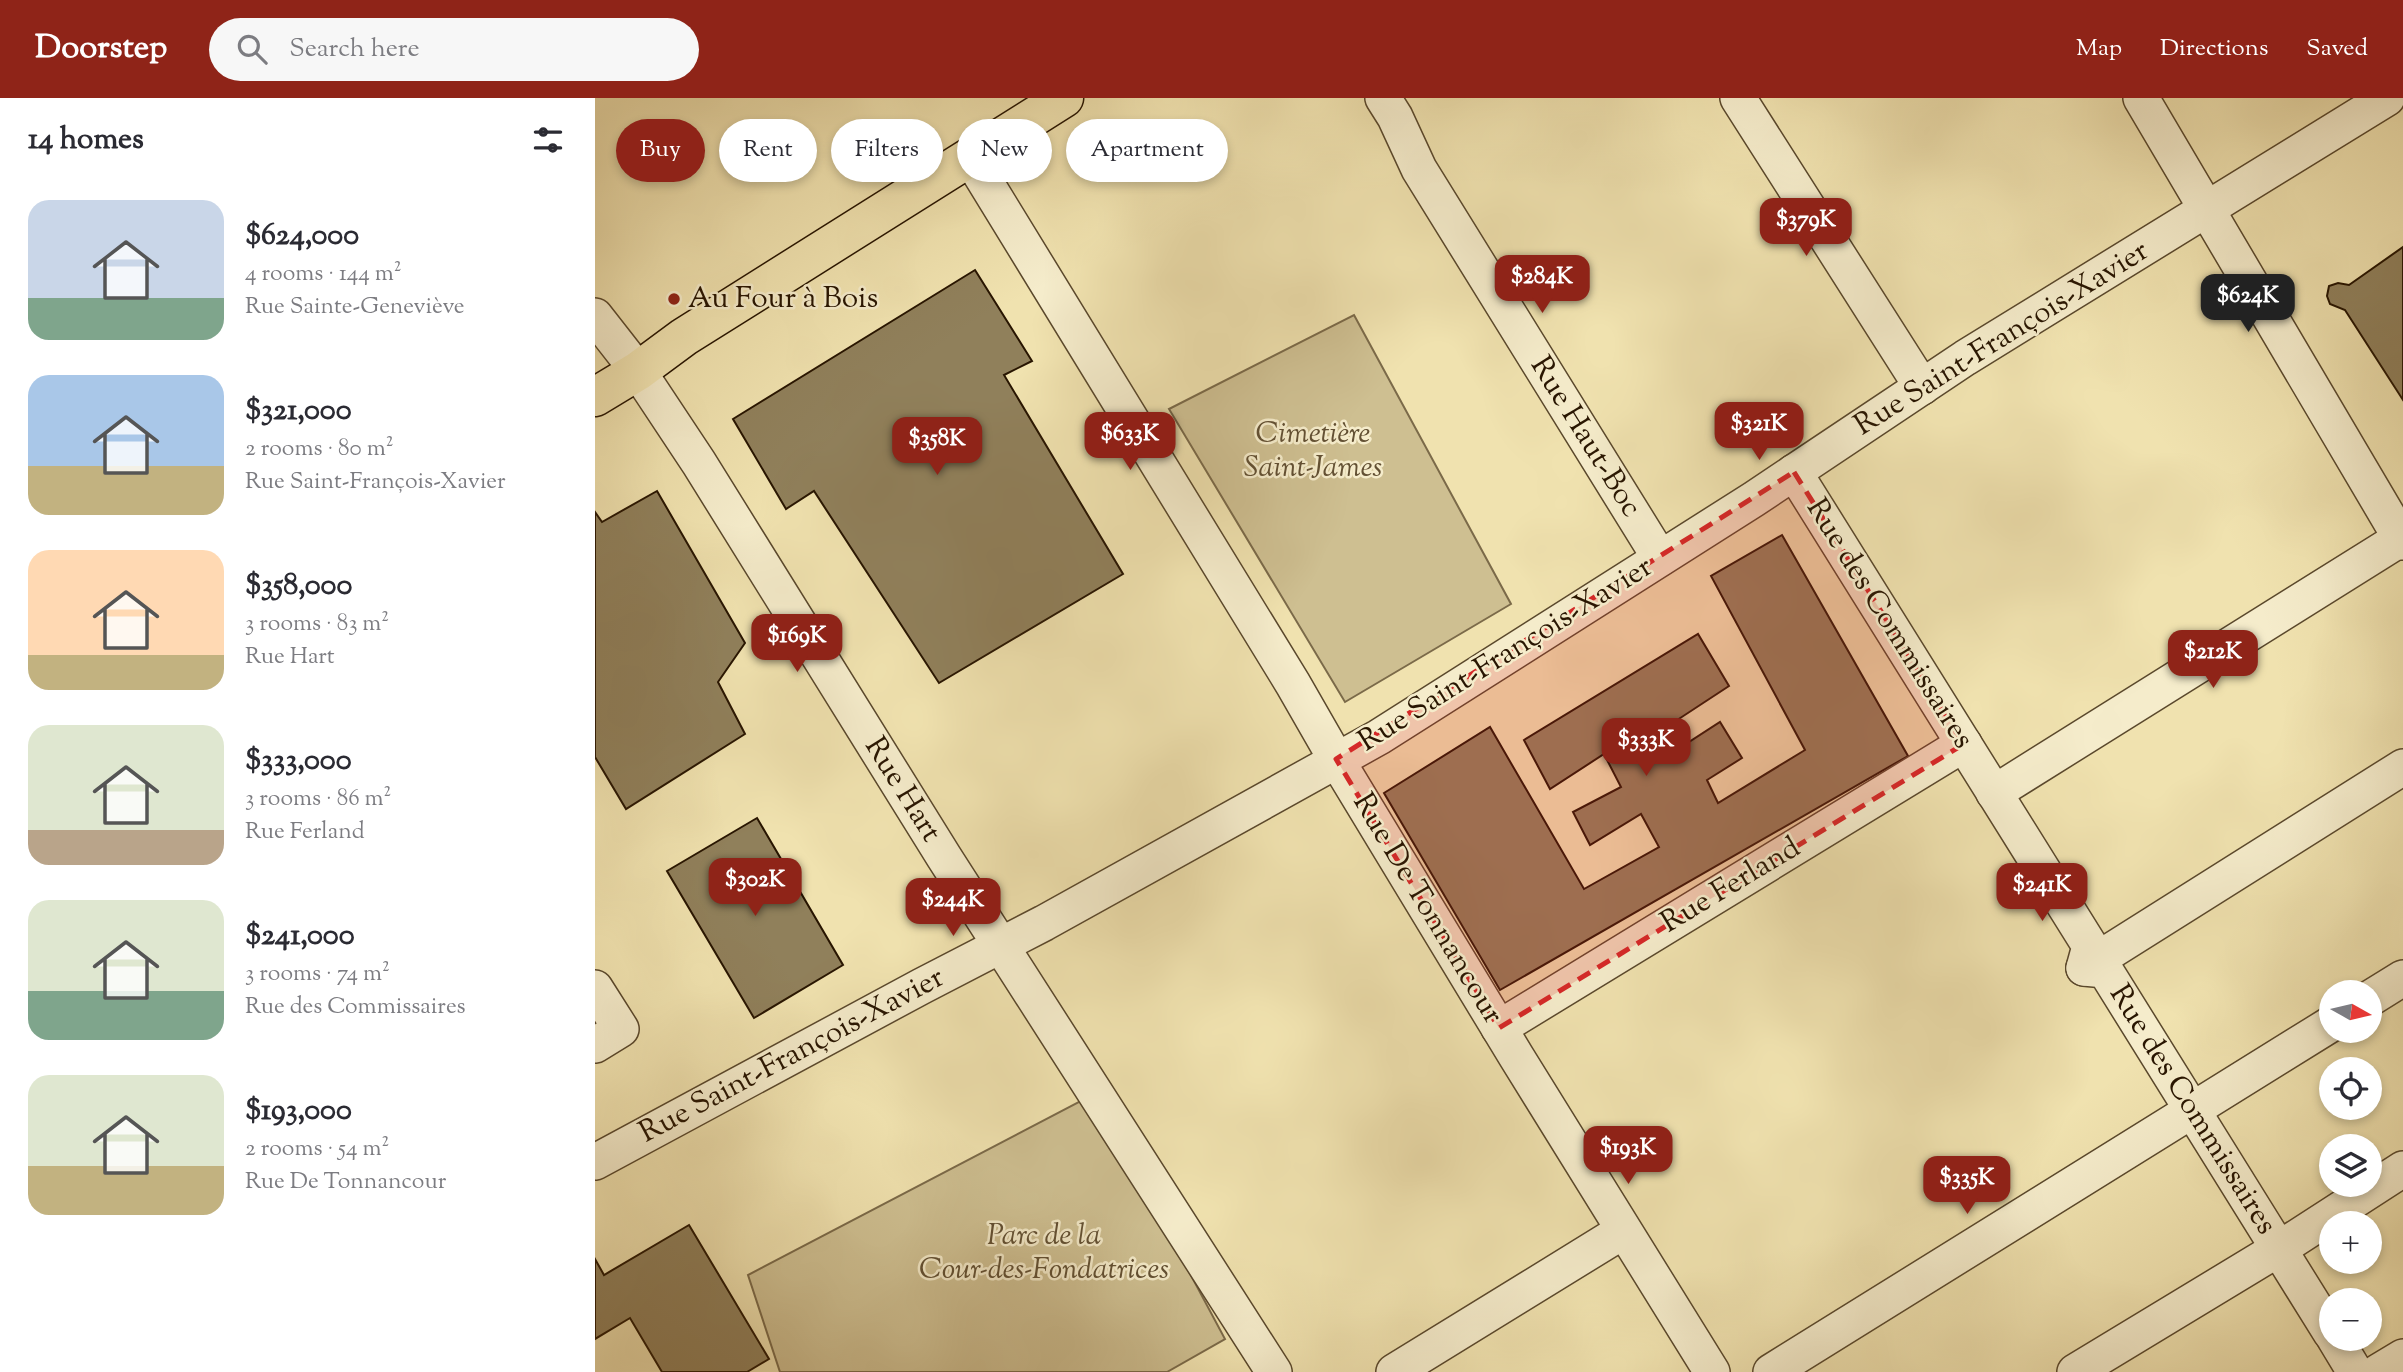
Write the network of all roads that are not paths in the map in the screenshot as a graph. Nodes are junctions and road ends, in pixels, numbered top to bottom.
1 (1064, 98) edge
2 (1383, 98) edge
3 (1738, 98) edge
4 (2141, 98) edge
5 (2387, 98) edge
6 (1031, 119) edge
7 (957, 165) edge
8 (985, 182) edge
9 (2207, 211) junction
10 (595, 316) edge
11 (638, 371) junction
12 (1921, 387) junction
13 (595, 397) edge
14 (1794, 472) junction
15 (2402, 539) edge
16 (1660, 558) junction
17 (1964, 744) junction
18 (1336, 759) junction
19 (2403, 767) edge
20 (1994, 793) junction
21 (1002, 945) junction
22 (2084, 968) junction
23 (2403, 978) edge
24 (595, 988) edge
25 (2382, 991) edge
26 (1499, 1028) junction
27 (2319, 1031) edge
28 (595, 1045) edge
29 (2192, 1110) junction
30 (595, 1162) edge
31 (2403, 1170) edge
32 (1623, 1231) junction
33 (2278, 1249) junction
34 (2319, 1314) edge
35 (2342, 1351) edge
36 (2403, 1357) edge
37 (1274, 1372) edge
38 (1394, 1372) edge
39 (1712, 1372) edge
40 (1771, 1372) edge
41 (2075, 1372) edge
42 (2355, 1372) edge
43 (2378, 1372) edge

1 - 6 main road
2 - 16 street, Rue Haut-Boc
3 - 12 street
4 - 9 street
5 - 9 street, Rue Saint-François-Xavier
7 - 11 main road
8 - 18 street, Rue De Tonnancour
9 - 12 street, Rue Saint-François-Xavier
9 - 15 street
10 - 11 street, Rue Hart
11 - 13 main road
11 - 21 street, Rue Hart
12 - 14 street, Rue Saint-François-Xavier
14 - 16 street, Rue Saint-François-Xavier
14 - 17 street, Rue des Commissaires
15 - 20 street
16 - 18 street, Rue Saint-François-Xavier
17 - 20 street, Rue des Commissaires
17 - 26 street, Rue Ferland
18 - 21 street, Rue Saint-François-Xavier
18 - 26 street, Rue De Tonnancour
19 - 22 street
20 - 22 street, Rue des Commissaires
21 - 30 street, Rue Saint-François-Xavier
21 - 37 street, Rue Hart
22 - 29 street, Rue des Commissaires
23 - 25 street
24 - 28 street
26 - 32 street, Rue De Tonnancour
27 - 29 street
29 - 33 street, Rue des Commissaires
29 - 40 street
31 - 33 street
32 - 38 street
32 - 39 street, Rue De Tonnancour
33 - 34 street, Rue des Commissaires
33 - 41 street
35 - 42 street
36 - 43 street

